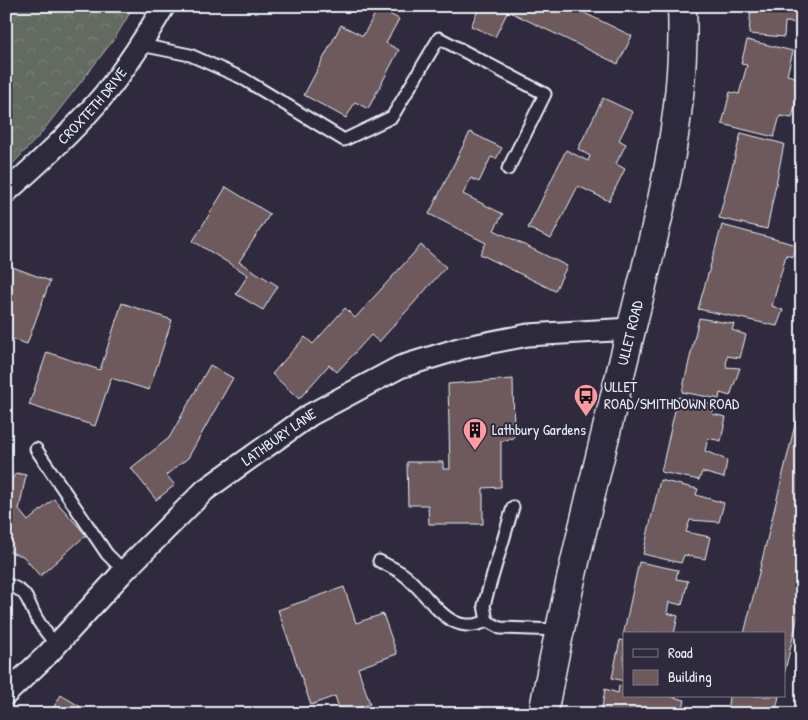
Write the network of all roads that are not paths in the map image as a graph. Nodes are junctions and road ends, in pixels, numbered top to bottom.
1 (164, 6) edge
2 (682, 6) edge
3 (141, 45) junction
4 (508, 169) dead end
5 (6, 192) edge
6 (631, 329) junction
7 (36, 448) dead end
8 (513, 507) dead end
9 (379, 561) dead end
10 (124, 571) junction
11 (6, 584) edge
12 (487, 621) junction
13 (559, 630) junction
14 (56, 645) junction
15 (6, 694) edge
16 (543, 714) edge

1 - 3 street, CROXTETH DRIVE
2 - 6 main road, ULLET ROAD
3 - 4 lane
3 - 5 street, CROXTETH DRIVE
6 - 10 street, LATHBURY LANE
6 - 13 main road, ULLET ROAD
7 - 10 lane
8 - 12 lane
9 - 12 lane
10 - 14 street, LATHBURY LANE
11 - 14 lane
12 - 13 lane
13 - 16 main road, ULLET ROAD
14 - 15 street, LATHBURY LANE

